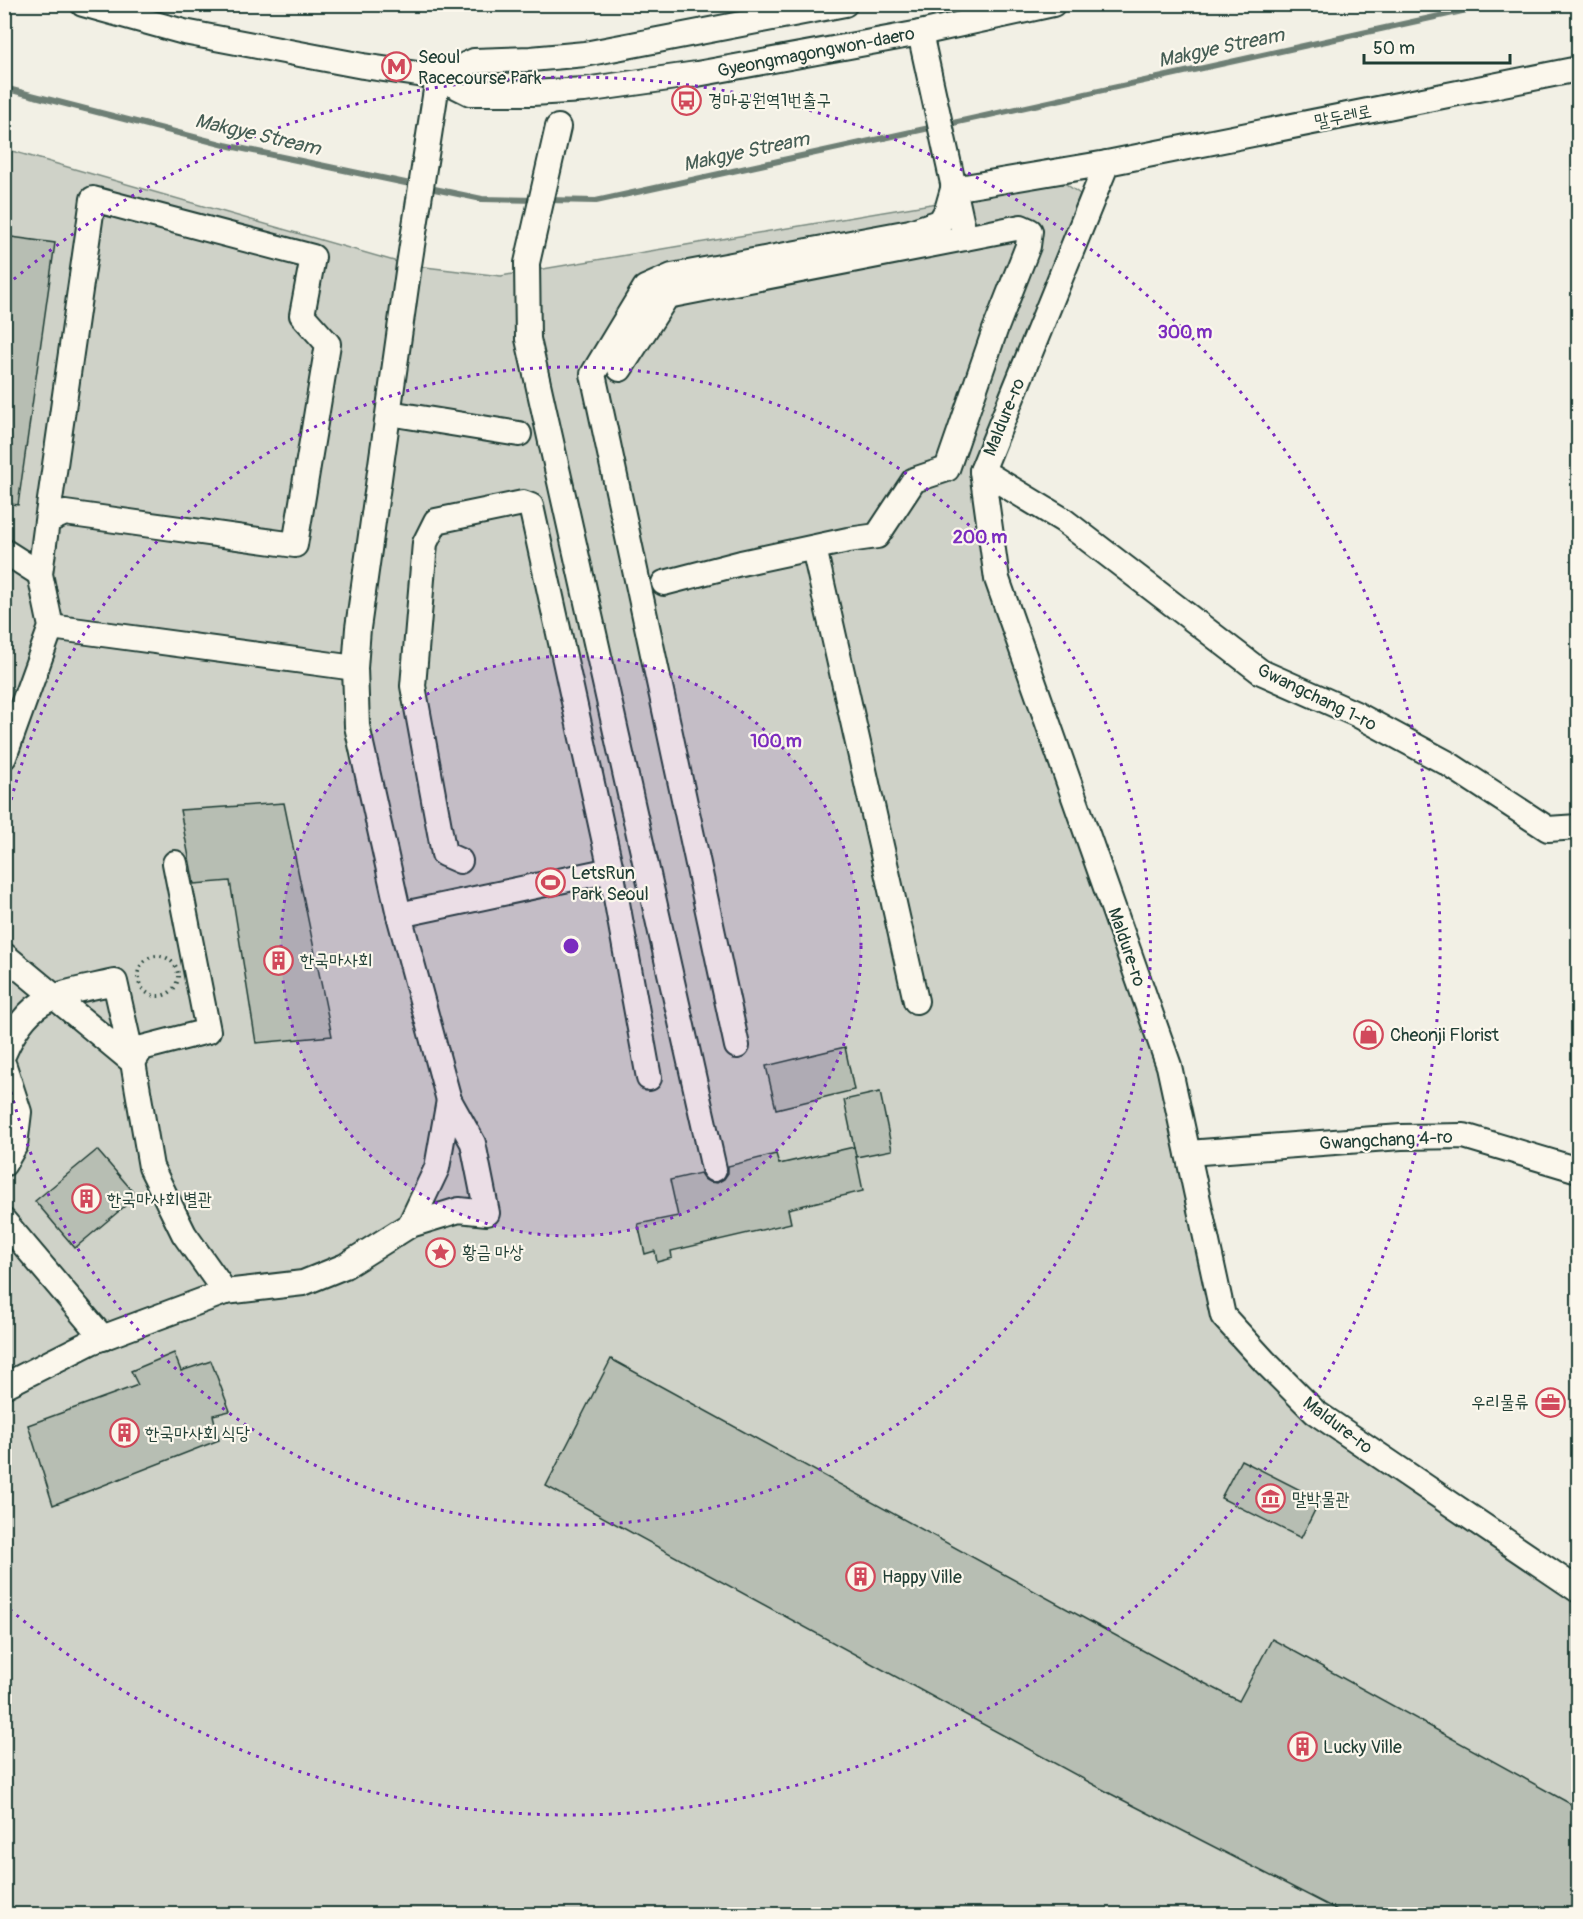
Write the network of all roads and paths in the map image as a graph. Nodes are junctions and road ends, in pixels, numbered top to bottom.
1 (83, 4) edge
2 (845, 4) edge
3 (1053, 4) edge
4 (920, 33) junction
5 (1578, 69) edge
6 (438, 76) junction
7 (558, 127) dead end
8 (1107, 163) junction
9 (951, 180) junction
10 (965, 238) junction
11 (620, 369) dead end
12 (389, 413) junction
13 (519, 434) dead end
14 (982, 471) junction
15 (47, 521) junction
16 (814, 548) junction
17 (4, 551) edge
18 (40, 574) junction
19 (664, 583) dead end
20 (51, 627) junction
21 (355, 668) junction
22 (4, 757) edge
23 (1578, 827) edge
24 (460, 861) dead end
25 (176, 863) dead end
26 (611, 870) junction
27 (399, 915) junction
28 (4, 955) edge
29 (145, 960) joint
30 (54, 995) junction
31 (916, 1001) dead end
32 (737, 1047) dead end
33 (4, 1053) edge
34 (133, 1062) junction
35 (4, 1066) edge
36 (649, 1078) dead end
37 (449, 1100) junction
38 (1188, 1153) junction
39 (4, 1164) edge
40 (714, 1169) dead end
41 (1578, 1170) edge
42 (4, 1221) edge
43 (410, 1225) junction
44 (225, 1292) junction
45 (103, 1338) junction
46 (4, 1386) edge
47 (1578, 1590) edge

1 - 6 street, Gyeongmagongwon-daero
2 - 6 street
3 - 4 street, Gyeongmagongwon-daero
4 - 6 street, Gyeongmagongwon-daero
4 - 9 street
5 - 8 street, 말두레로
6 - 12 street
7 - 40 street
8 - 9 street, 말두레로
8 - 14 street, Maldure-ro
9 - 10 street
9 - 32 street
10 - 11 street
10 - 16 street
12 - 13 street
12 - 21 street
14 - 23 street, Gwangchang 1-ro
14 - 38 street, Maldure-ro
15 - 15 street
15 - 18 street
16 - 19 street
16 - 31 street
17 - 18 street
18 - 20 street
20 - 21 street
20 - 22 street
21 - 27 street
24 - 26 street
25 - 34 street
26 - 27 street
26 - 36 street
27 - 37 street
28 - 30 street
29 - 29 path
30 - 33 street
30 - 34 street
30 - 34 street
34 - 44 street
35 - 39 street
37 - 43 street
37 - 43 street
38 - 41 street, Gwangchang 4-ro
38 - 47 street, Maldure-ro
42 - 45 street
43 - 44 street
44 - 45 street
45 - 46 street

